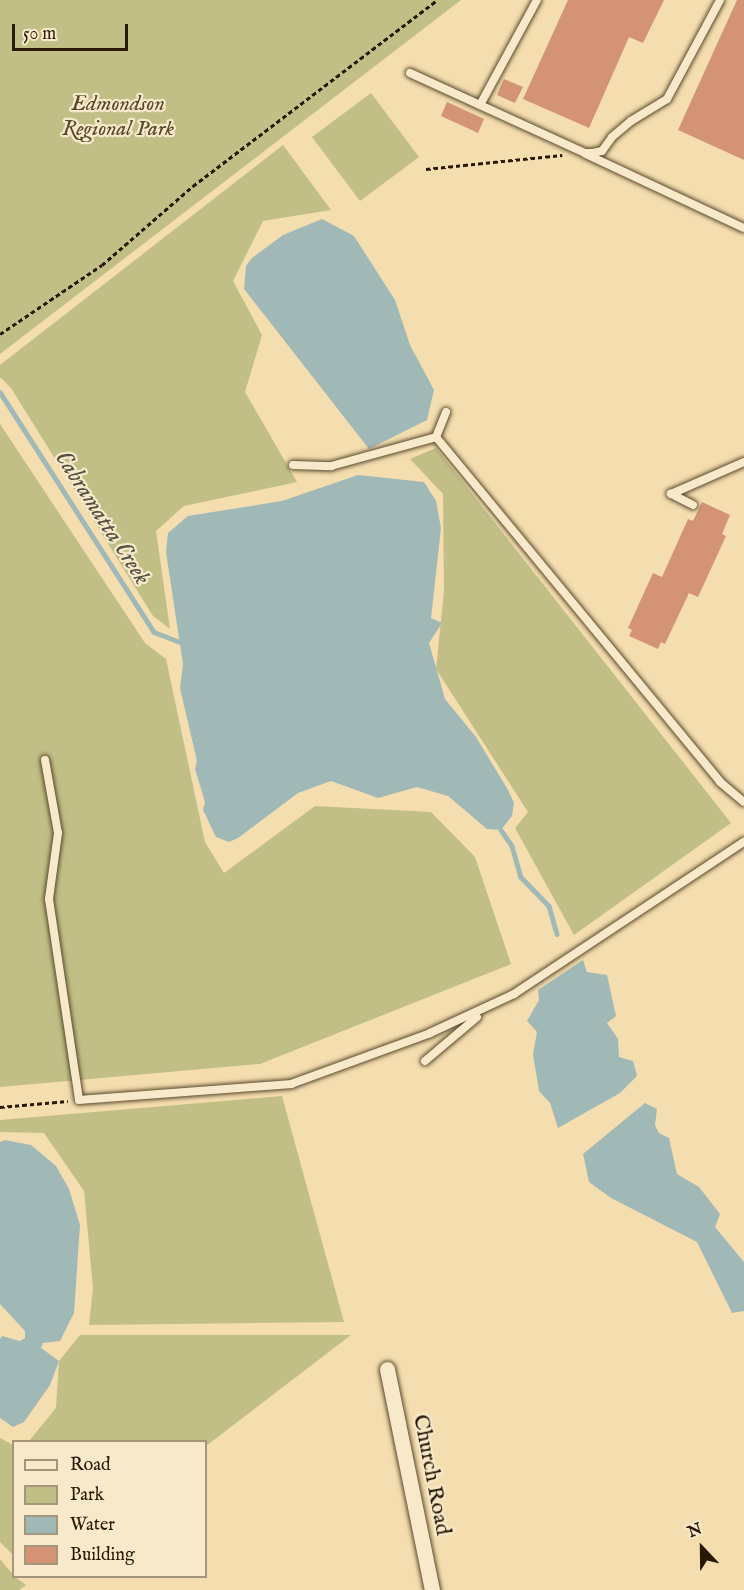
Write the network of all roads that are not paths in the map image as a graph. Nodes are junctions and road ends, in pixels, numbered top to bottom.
1 (537, 0) edge
2 (720, 0) edge
3 (410, 73) dead end
4 (480, 105) junction
5 (585, 153) junction
6 (744, 228) edge
7 (446, 412) dead end
8 (436, 437) junction
9 (744, 462) edge
10 (293, 465) dead end
11 (693, 505) dead end
12 (45, 760) dead end
13 (744, 802) edge
14 (744, 842) edge
15 (483, 1012) junction
16 (425, 1061) dead end
17 (387, 1369) dead end
18 (432, 1590) edge

1 - 4 lane
2 - 5 lane
3 - 4 lane
4 - 5 lane
5 - 6 lane
7 - 8 lane
8 - 10 lane
8 - 13 lane
9 - 11 lane
12 - 15 lane
14 - 15 lane
15 - 16 lane
17 - 18 street, Church Road

